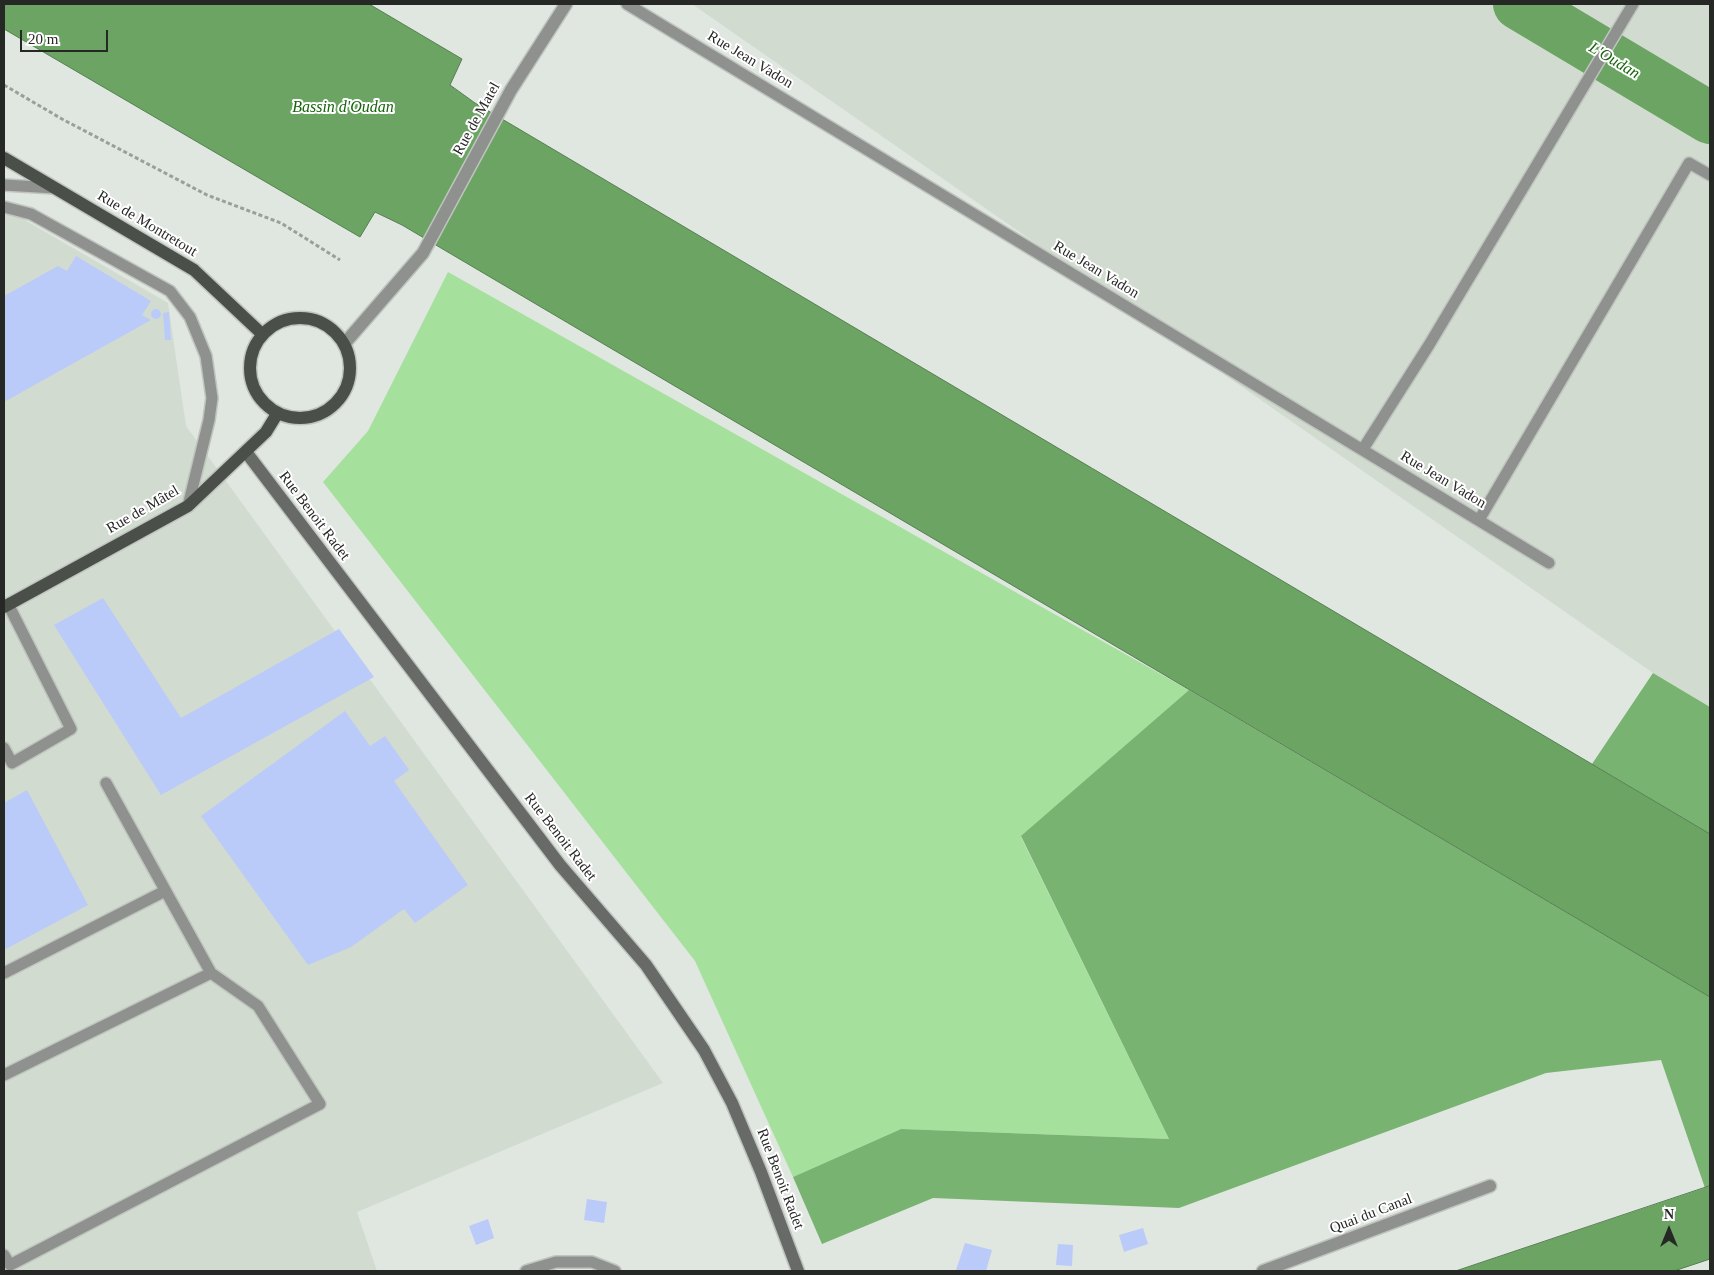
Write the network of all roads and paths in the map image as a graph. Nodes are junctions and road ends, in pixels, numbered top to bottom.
1 (566, 4) edge
2 (627, 4) edge
3 (1633, 4) edge
4 (4, 85) edge
5 (4, 158) edge
6 (1710, 175) edge
7 (4, 185) edge
8 (55, 188) junction
9 (4, 207) edge
10 (340, 260) dead end
11 (262, 334) junction
12 (345, 343) junction
13 (277, 414) junction
14 (1363, 449) junction
15 (246, 452) junction
16 (188, 506) junction
17 (1479, 520) junction
18 (1549, 563) dead end
19 (6, 605) edge
20 (4, 748) edge
21 (106, 783) dead end
22 (165, 891) junction
23 (4, 973) edge
24 (211, 973) junction
25 (4, 1075) edge
26 (1490, 1186) dead end
27 (4, 1255) edge
28 (526, 1271) edge
29 (614, 1271) edge
30 (798, 1271) edge
31 (1263, 1271) edge

1 - 12 street, Rue de Matel
2 - 14 lane, Rue Jean Vadon
3 - 14 lane
4 - 10 path
5 - 8 main road, Rue de Montretout
6 - 17 lane
7 - 8 lane
8 - 11 main road, Rue de Montretout
9 - 16 lane
11 - 12 main road
11 - 13 main road
12 - 13 main road
13 - 15 main road, Rue de Mâtel
14 - 17 lane, Rue Jean Vadon
15 - 16 main road, Rue de Mâtel
15 - 30 street, Rue Benoit Radet
16 - 19 main road, Rue de Mâtel
17 - 18 lane, Rue Jean Vadon
19 - 20 lane
21 - 22 lane
22 - 23 lane
22 - 24 lane
24 - 25 lane
24 - 27 lane
26 - 31 street, Quai du Canal
28 - 29 lane

